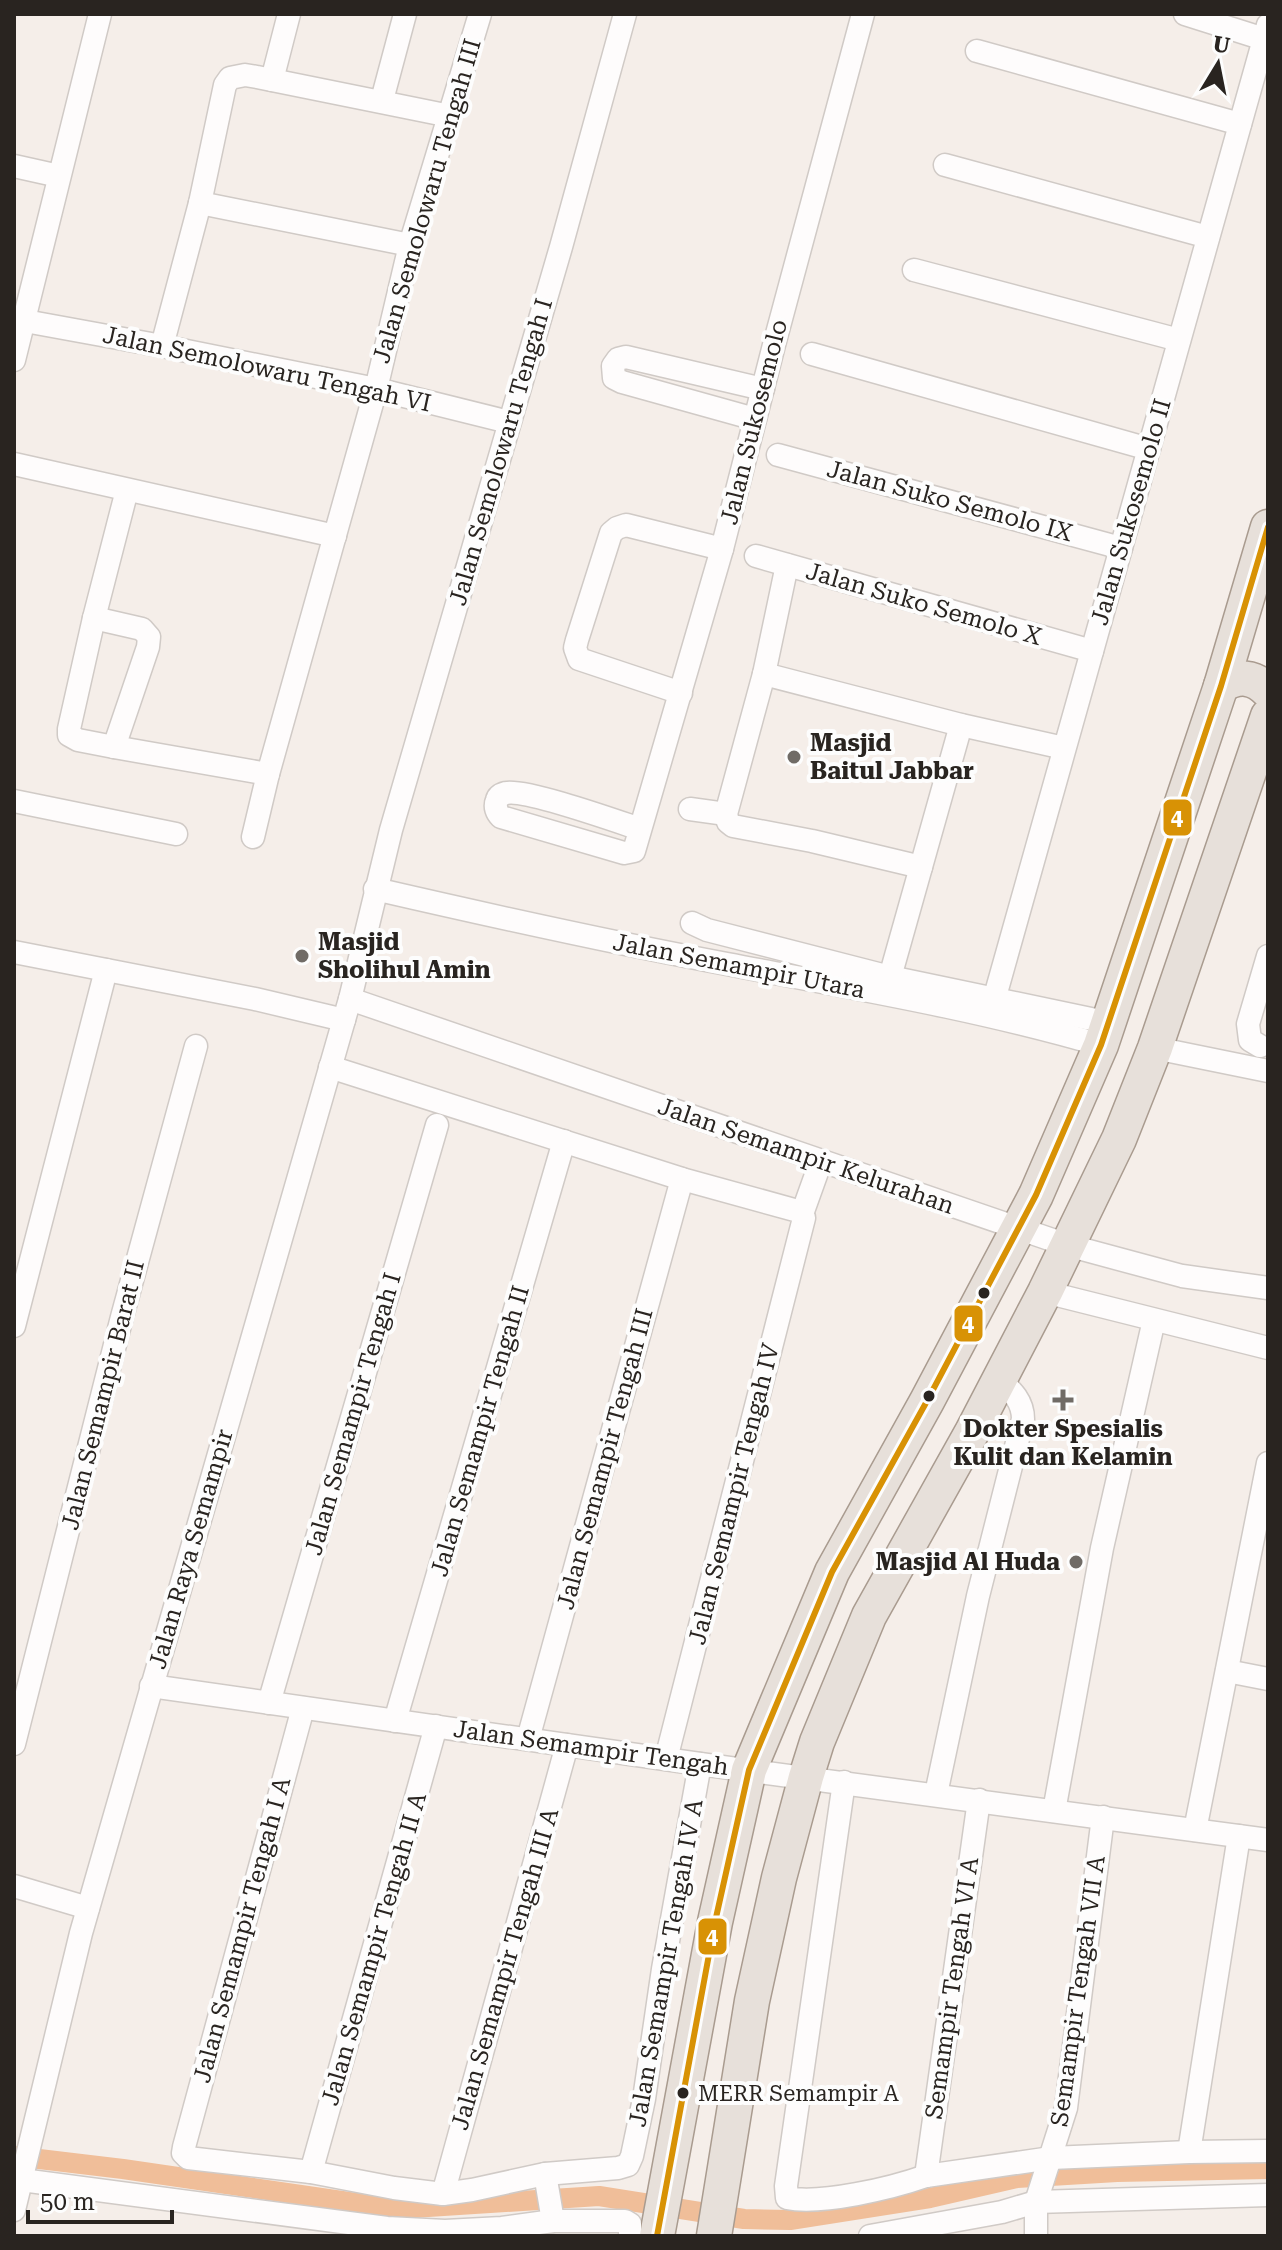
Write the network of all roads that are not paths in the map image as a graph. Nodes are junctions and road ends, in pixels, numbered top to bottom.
1 (100, 14) edge
2 (289, 14) edge
3 (405, 14) edge
4 (480, 14) edge
5 (625, 14) edge
6 (863, 14) edge
7 (1185, 14) edge
8 (1266, 32) edge
9 (977, 51) dead end
10 (272, 80) junction
11 (382, 100) junction
12 (450, 116) junction
13 (1240, 124) junction
14 (945, 165) dead end
15 (14, 166) edge
16 (59, 176) junction
17 (200, 203) junction
18 (1208, 237) junction
19 (410, 245) junction
20 (914, 270) dead end
21 (19, 320) edge
22 (1179, 340) junction
23 (162, 346) junction
24 (812, 354) dead end
25 (14, 360) edge
26 (376, 389) junction
27 (763, 389) junction
28 (755, 419) junction
29 (509, 422) junction
30 (1149, 449) junction
31 (778, 455) dead end
32 (14, 464) edge
33 (127, 490) junction
34 (1268, 527) edge
35 (335, 536) junction
36 (1121, 548) junction
37 (722, 549) junction
38 (756, 556) dead end
39 (787, 565) junction
40 (94, 618) junction
41 (1255, 620) edge
42 (1092, 651) junction
43 (764, 674) junction
44 (1221, 686) junction
45 (1268, 691) edge
46 (681, 693) junction
47 (1268, 716) edge
48 (961, 725) junction
49 (114, 747) junction
50 (1064, 748) junction
51 (268, 774) junction
52 (14, 801) edge
53 (690, 809) dead end
54 (726, 814) junction
55 (640, 829) junction
56 (176, 834) dead end
57 (253, 837) dead end
58 (921, 867) junction
59 (375, 889) junction
60 (692, 923) dead end
61 (14, 952) edge
62 (1268, 956) edge
63 (106, 970) junction
64 (890, 977) junction
65 (994, 1000) junction
66 (347, 1010) junction
67 (1105, 1034) junction
68 (196, 1046) dead end
69 (1260, 1046) dead end
70 (1155, 1048) junction
71 (330, 1067) junction
72 (1268, 1071) edge
73 (437, 1125) dead end
74 (564, 1141) junction
75 (821, 1161) junction
76 (682, 1179) junction
77 (802, 1222) junction
78 (1018, 1229) junction
79 (1067, 1245) junction
80 (1268, 1288) edge
81 (1045, 1292) junction
82 (1154, 1320) junction
83 (14, 1326) edge
84 (1268, 1348) edge
85 (999, 1379) junction
86 (1267, 1474) edge
87 (1260, 1549) edge
88 (1227, 1671) junction
89 (1268, 1679) edge
90 (151, 1686) junction
91 (269, 1703) junction
92 (303, 1708) junction
93 (395, 1721) junction
94 (436, 1726) junction
95 (528, 1739) junction
96 (14, 1744) edge
97 (567, 1745) junction
98 (666, 1759) junction
99 (700, 1764) junction
100 (749, 1770) junction
101 (806, 1777) junction
102 (844, 1782) junction
103 (936, 1794) junction
104 (979, 1800) junction
105 (1054, 1811) junction
106 (1103, 1817) junction
107 (1195, 1830) junction
108 (1239, 1836) junction
109 (1268, 1840) edge
110 (14, 1886) edge
111 (88, 1908) junction
112 (1268, 2151) edge
113 (1189, 2152) junction
114 (1050, 2161) junction
115 (311, 2172) junction
116 (546, 2176) junction
117 (926, 2176) junction
118 (19, 2177) edge
119 (443, 2194) junction
120 (1268, 2195) edge
121 (1038, 2197) junction
122 (14, 2210) edge
123 (553, 2218) junction
124 (648, 2231) edge
125 (714, 2234) edge
126 (870, 2236) edge
127 (1036, 2236) edge

1 - 16 street
2 - 10 street
3 - 11 street
4 - 12 street, Jalan Semolowaru Tengah III
5 - 29 street, Jalan Semolowaru Tengah I
6 - 27 street, Jalan Sukosemolo
7 - 8 street
8 - 13 street, Jalan Sukosemolo II
9 - 13 street
10 - 11 street
10 - 17 street
11 - 12 street
12 - 19 street, Jalan Semolowaru Tengah III
13 - 18 street, Jalan Sukosemolo II
14 - 18 street
15 - 16 street
16 - 21 street
17 - 19 street
17 - 23 street
18 - 22 street, Jalan Sukosemolo II
19 - 26 street, Jalan Semolowaru Tengah III
20 - 22 street
21 - 23 street, Jalan Semolowaru Tengah VI
21 - 25 street
22 - 30 street, Jalan Sukosemolo II
23 - 26 street, Jalan Semolowaru Tengah VI
24 - 30 street
26 - 29 street, Jalan Semolowaru Tengah VI
26 - 35 street, Jalan Semolowaru Tengah III
27 - 28 street, Jalan Sukosemolo
27 - 28 street
28 - 37 street, Jalan Sukosemolo
29 - 59 street, Jalan Semolowaru Tengah I
30 - 36 street, Jalan Sukosemolo II
31 - 36 street, Jalan Suko Semolo IX
32 - 33 street
33 - 35 street
33 - 40 street
34 - 41 main road
35 - 51 street, Jalan Semolowaru Tengah III
36 - 42 street, Jalan Sukosemolo II
37 - 46 street, Jalan Sukosemolo
37 - 46 street
38 - 39 street, Jalan Suko Semolo X
39 - 42 street, Jalan Suko Semolo X
39 - 43 street
40 - 49 street
40 - 49 street
41 - 44 main road
42 - 50 street, Jalan Sukosemolo II
43 - 48 street
43 - 54 street
44 - 45 main road
44 - 67 main road
46 - 55 street, Jalan Sukosemolo
47 - 70 main road
48 - 50 street
48 - 58 street
49 - 51 street
50 - 65 street, Jalan Sukosemolo II
51 - 57 street, Jalan Semolowaru Tengah III
52 - 56 street
53 - 54 street
54 - 58 street
55 - 55 street, Jalan Sukosemolo
58 - 64 street
59 - 66 street, Jalan Raya Semampir
59 - 67 street, Jalan Semampir Utara
60 - 64 street
61 - 63 street, Jalan Semampir Kelurahan
62 - 69 street
63 - 66 street, Jalan Semampir Kelurahan
63 - 83 street
64 - 65 street
65 - 67 street
66 - 71 street, Jalan Raya Semampir
66 - 75 street, Jalan Semampir Kelurahan
67 - 78 main road
68 - 96 street, Jalan Semampir Barat II
70 - 72 street
70 - 79 main road
71 - 74 street
71 - 90 street, Jalan Raya Semampir
73 - 91 street, Jalan Semampir Tengah I
74 - 76 street
74 - 93 street, Jalan Semampir Tengah II
75 - 77 street, Jalan Semampir Tengah IV
75 - 78 street, Jalan Semampir Kelurahan
76 - 77 street
76 - 95 street, Jalan Semampir Tengah III
77 - 98 street, Jalan Semampir Tengah IV
78 - 79 street, Jalan Semampir Kelurahan
78 - 100 main road
79 - 80 street, Jalan Semampir Kelurahan
79 - 81 main road
81 - 82 street
81 - 85 main road
82 - 84 street
82 - 105 street
85 - 101 main road
85 - 103 street
86 - 87 street
87 - 88 street
88 - 89 street
88 - 107 street
90 - 91 street, Jalan Semampir Tengah
90 - 111 street, Jalan Raya Semampir
91 - 92 street, Jalan Semampir Tengah
92 - 93 street, Jalan Semampir Tengah
92 - 115 street, Jalan Semampir Tengah I A
93 - 94 street, Jalan Semampir Tengah
94 - 95 street, Jalan Semampir Tengah
94 - 115 street, Jalan Semampir Tengah II A
95 - 97 street, Jalan Semampir Tengah
97 - 98 street, Jalan Semampir Tengah
97 - 119 street, Jalan Semampir Tengah III A
98 - 99 street, Jalan Semampir Tengah
99 - 100 street, Jalan Semampir Tengah
99 - 116 street, Jalan Semampir Tengah IV A
100 - 101 street, Jalan Semampir Tengah
100 - 124 main road
101 - 102 street, Jalan Semampir Tengah
101 - 125 main road
102 - 103 street, Jalan Semampir Tengah
102 - 117 street
103 - 104 street, Jalan Semampir Tengah
104 - 105 street, Jalan Semampir Tengah
104 - 117 street, Semampir Tengah VI A
105 - 106 street, Jalan Semampir Tengah
106 - 107 street, Jalan Semampir Tengah
106 - 114 street, Semampir Tengah VII A
107 - 108 street, Jalan Semampir Tengah
108 - 109 street, Jalan Semampir Tengah
108 - 113 street
110 - 111 street
111 - 118 street, Jalan Raya Semampir
112 - 113 street
113 - 114 street
114 - 117 street
114 - 121 street, Semampir Tengah VII A
115 - 119 street
116 - 119 street
116 - 123 street
118 - 122 street, Jalan Raya Semampir
118 - 123 street
120 - 121 street
121 - 126 street
121 - 127 street
123 - 124 street

